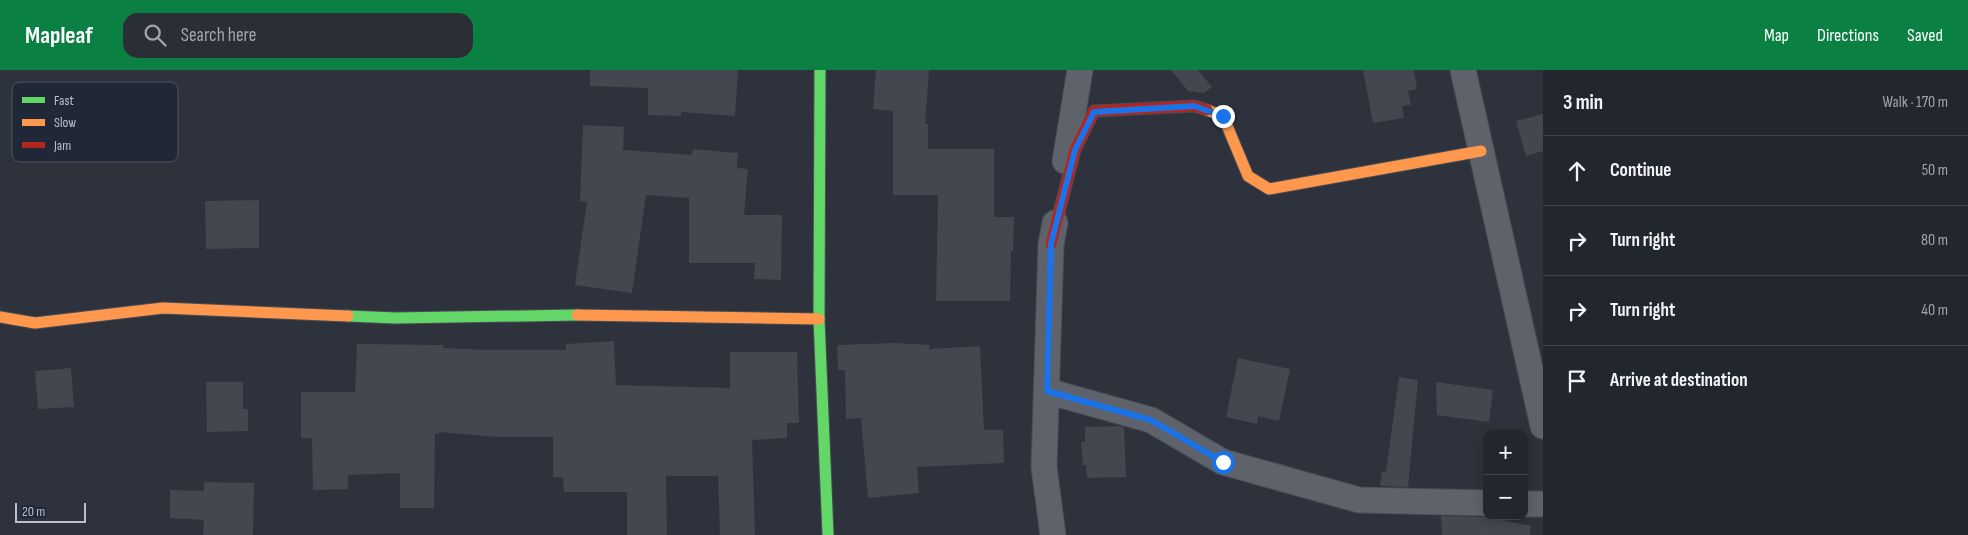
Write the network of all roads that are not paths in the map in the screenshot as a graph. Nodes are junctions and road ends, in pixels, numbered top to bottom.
1 (820, 70) edge
2 (1080, 70) edge
3 (1463, 70) edge
4 (1481, 151) junction
5 (1051, 244) junction
6 (0, 317) edge
7 (819, 319) junction
8 (1047, 391) junction
9 (1543, 426) edge
10 (1483, 503) edge
11 (1528, 504) edge
12 (1543, 504) edge
13 (828, 535) edge
14 (1053, 535) edge

1 - 7 street
2 - 5 street
3 - 4 street
4 - 5 street
4 - 9 street
5 - 8 street
6 - 7 street
7 - 13 street
8 - 10 street
8 - 14 street
11 - 12 street

